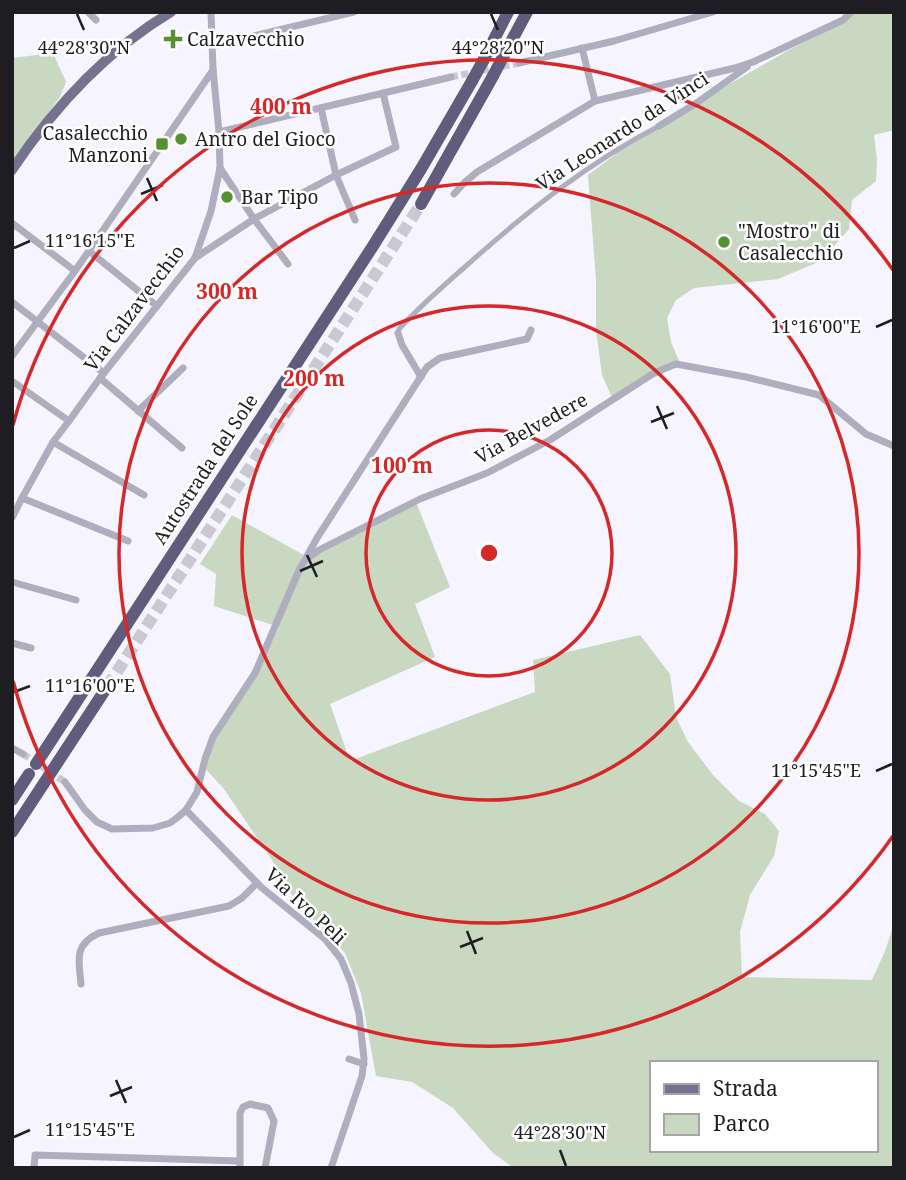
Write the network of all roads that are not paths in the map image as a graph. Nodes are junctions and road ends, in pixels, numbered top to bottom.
1 (88, 12) edge
2 (172, 12) edge
3 (211, 12) edge
4 (354, 12) edge
5 (508, 12) edge
6 (527, 12) edge
7 (713, 12) edge
8 (851, 12) edge
9 (96, 20) dead end
10 (212, 46) junction
11 (582, 47) junction
12 (753, 62) junction
13 (519, 63) tunnel mouth
14 (214, 69) junction
15 (451, 77) tunnel mouth
16 (383, 93) junction
17 (595, 101) junction
18 (321, 108) junction
19 (659, 126) joint
20 (219, 132) junction
21 (220, 168) junction
22 (12, 170) edge
23 (335, 175) junction
24 (454, 194) dead end
25 (421, 204) tunnel mouth
26 (254, 219) junction
27 (355, 220) dead end
28 (12, 223) edge
29 (89, 251) junction
30 (195, 258) junction
31 (288, 264) dead end
32 (75, 271) junction
33 (12, 302) edge
34 (157, 306) junction
35 (37, 320) junction
36 (531, 330) dead end
37 (398, 333) joint
38 (12, 356) edge
39 (183, 368) dead end
40 (102, 375) junction
41 (421, 377) junction
42 (12, 381) edge
43 (138, 411) junction
44 (69, 421) junction
45 (54, 442) junction
46 (894, 446) edge
47 (182, 448) dead end
48 (145, 495) dead end
49 (22, 498) junction
50 (12, 518) edge
51 (128, 541) dead end
52 (305, 560) junction
53 (12, 582) edge
54 (76, 600) dead end
55 (12, 643) edge
56 (31, 648) dead end
57 (107, 687) tunnel mouth
58 (12, 748) edge
59 (23, 754) tunnel mouth
60 (65, 782) tunnel mouth
61 (12, 800) edge
62 (186, 810) junction
63 (12, 832) edge
64 (257, 883) junction
65 (81, 984) dead end
66 (349, 1059) dead end
67 (363, 1064) junction
68 (240, 1164) edge
69 (34, 1168) edge
70 (265, 1168) edge
71 (331, 1168) edge

1 - 9 street
2 - 22 main road
3 - 10 street, Via Calzavecchio
4 - 10 street
5 - 61 highway, Autostrada del Sole, bridge
6 - 25 highway, bridge
7 - 11 street
8 - 12 street, Via Leonardo da Vinci
10 - 14 street, Via Calzavecchio
11 - 13 street
11 - 17 street
12 - 17 street, Via Leonardo da Vinci
12 - 19 street, Via Leonardo da Vinci
14 - 20 street, Via Calzavecchio
14 - 29 street
15 - 16 street
16 - 18 street
16 - 23 street
17 - 24 street, Via Leonardo da Vinci
18 - 20 street
18 - 23 street
19 - 37 street, Via Leonardo da Vinci
20 - 21 street, Via Calzavecchio
21 - 26 street
21 - 30 street, Via Calzavecchio
23 - 26 street
23 - 27 street
26 - 30 street
26 - 31 street
28 - 32 street
29 - 32 street
29 - 34 street
30 - 34 street, Via Calzavecchio
32 - 35 street
33 - 35 street
34 - 40 street, Via Calzavecchio
35 - 38 street
35 - 40 street
36 - 41 street
37 - 41 street, Via Leonardo da Vinci
39 - 43 street
40 - 43 street
40 - 44 street, Via Calzavecchio
41 - 52 street
42 - 44 street
43 - 47 street
44 - 45 street, Via Calzavecchio
45 - 48 street
45 - 49 street, Via Calzavecchio
46 - 52 street, Via Belvedere
49 - 50 street, Via Calzavecchio
49 - 51 street
52 - 62 street
53 - 54 street
55 - 56 street
57 - 63 highway
58 - 59 street
60 - 62 street
62 - 64 street, Via Ivo Peli
64 - 65 street
64 - 67 street, Via Ivo Peli
66 - 67 street
67 - 71 street, Via Ivo Peli
68 - 69 street
68 - 70 street

